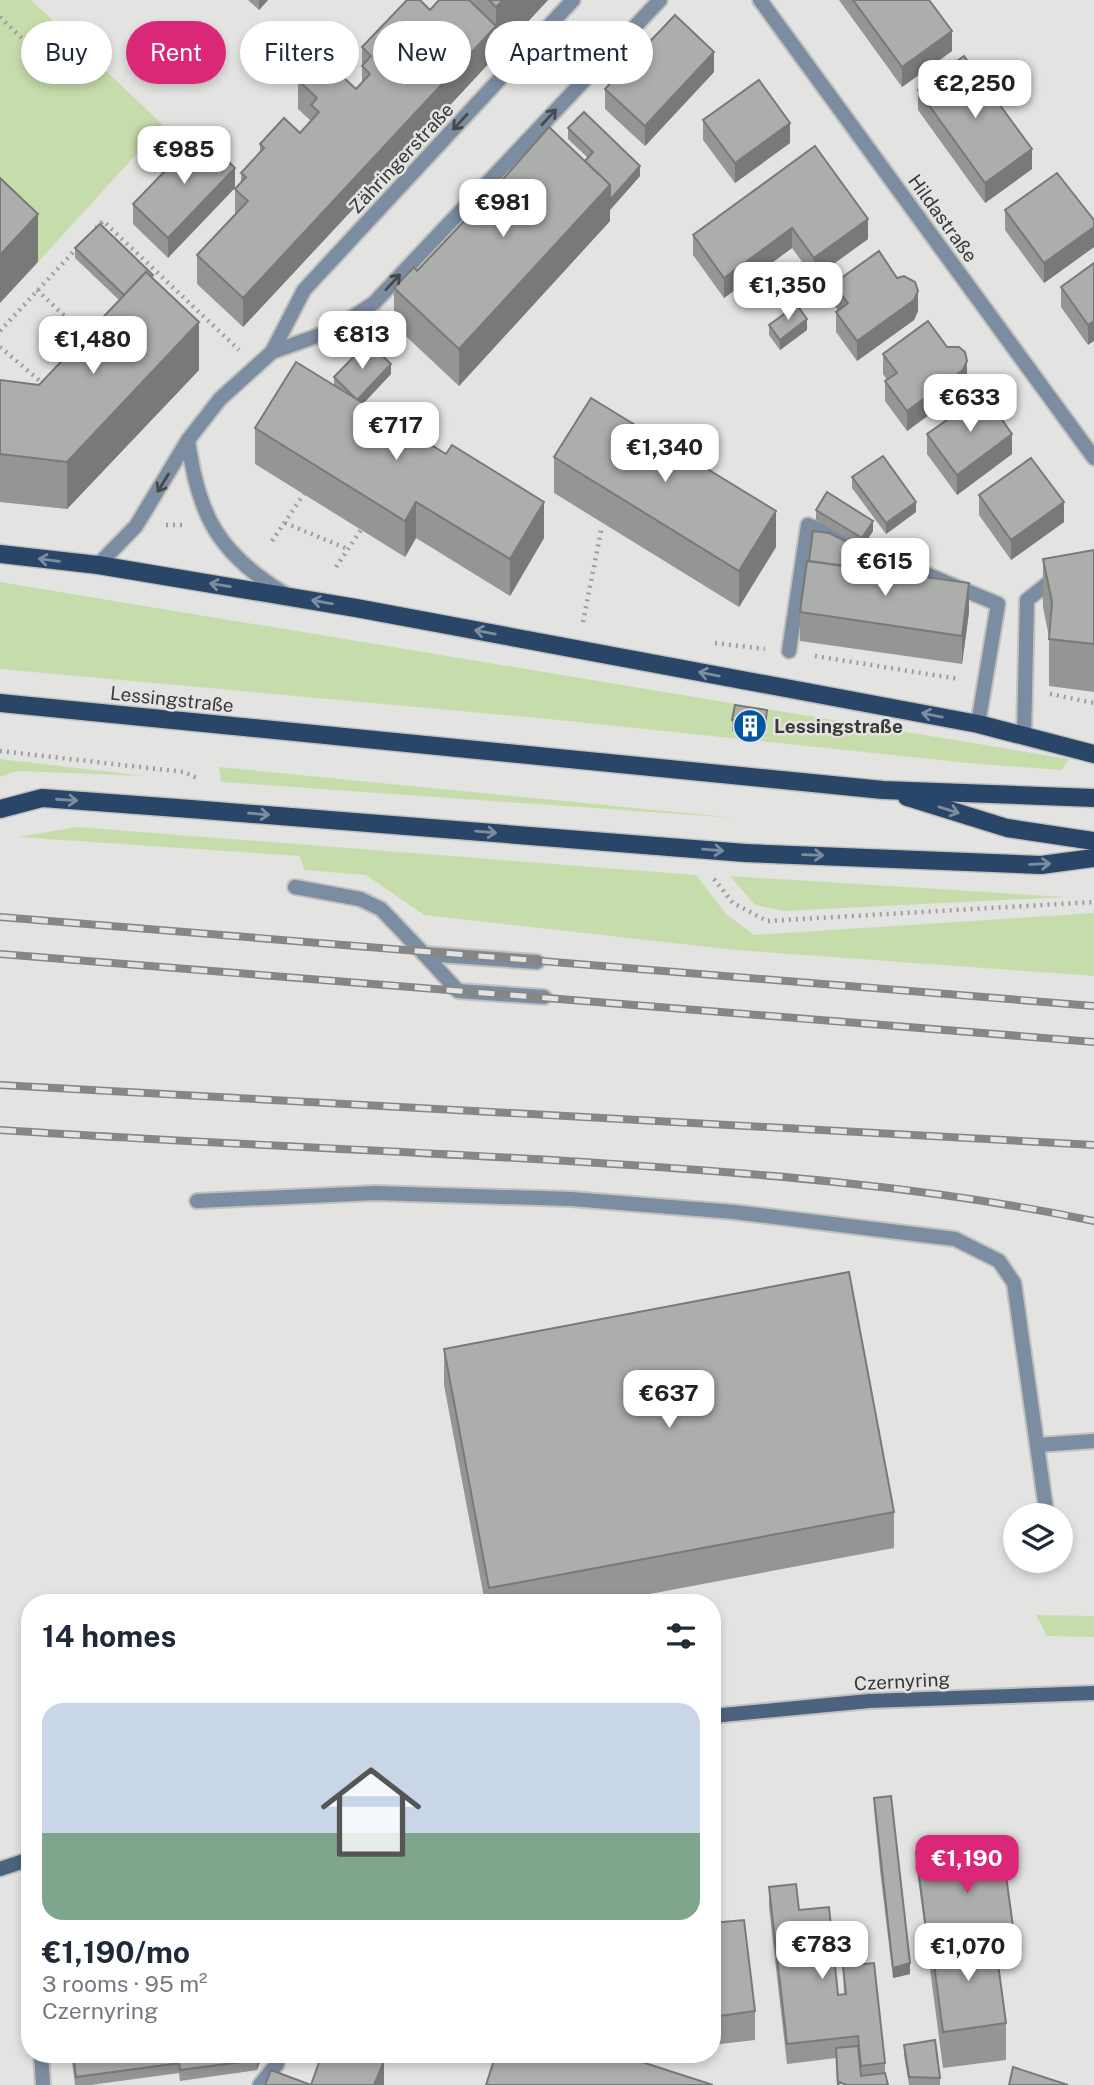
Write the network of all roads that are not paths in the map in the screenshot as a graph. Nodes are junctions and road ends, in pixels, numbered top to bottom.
1 (573, 0) edge
2 (660, 0) edge
3 (760, 0) edge
4 (272, 352) junction
5 (188, 440) junction
6 (1094, 458) edge
7 (0, 554) edge
8 (97, 565) junction
9 (1066, 570) edge
10 (288, 596) junction
11 (789, 652) dead end
12 (0, 703) edge
13 (978, 724) junction
14 (1024, 736) junction
15 (1094, 754) edge
16 (883, 790) junction
17 (1094, 798) edge
18 (0, 809) edge
19 (1094, 841) edge
20 (1094, 858) edge
21 (295, 887) dead end
22 (424, 954) junction
23 (537, 962) dead end
24 (544, 997) dead end
25 (197, 1201) dead end
26 (1094, 1441) edge
27 (1038, 1445) junction
28 (1045, 1503) edge
29 (1094, 1693) edge
30 (721, 1715) edge
31 (21, 1862) edge
32 (0, 1869) edge
33 (42, 2063) edge
34 (277, 2063) edge
35 (43, 2085) edge
36 (260, 2085) edge

1 -> 4 street, Zähringerstraße
4 -> 2 street, Zähringerstraße
3 - 6 street, Hildastraße
4 - 5 street, Zähringerstraße
5 -> 8 street, Zähringerstraße
5 - 10 street
8 -> 7 main road
10 -> 8 main road
9 - 14 street
13 -> 10 main road
11 - 13 street
12 - 16 main road, Lessingstraße
13 - 14 main road
14 - 15 main road
16 - 17 main road, Lessingstraße
16 -> 19 main road, Lessingstraße
18 -> 20 main road, bridge
21 - 22 street
22 - 23 street
22 - 24 street
25 - 27 street
26 - 27 street
27 - 28 street
29 - 30 main road, Czernyring
31 - 32 main road
33 - 35 street
34 - 36 street

